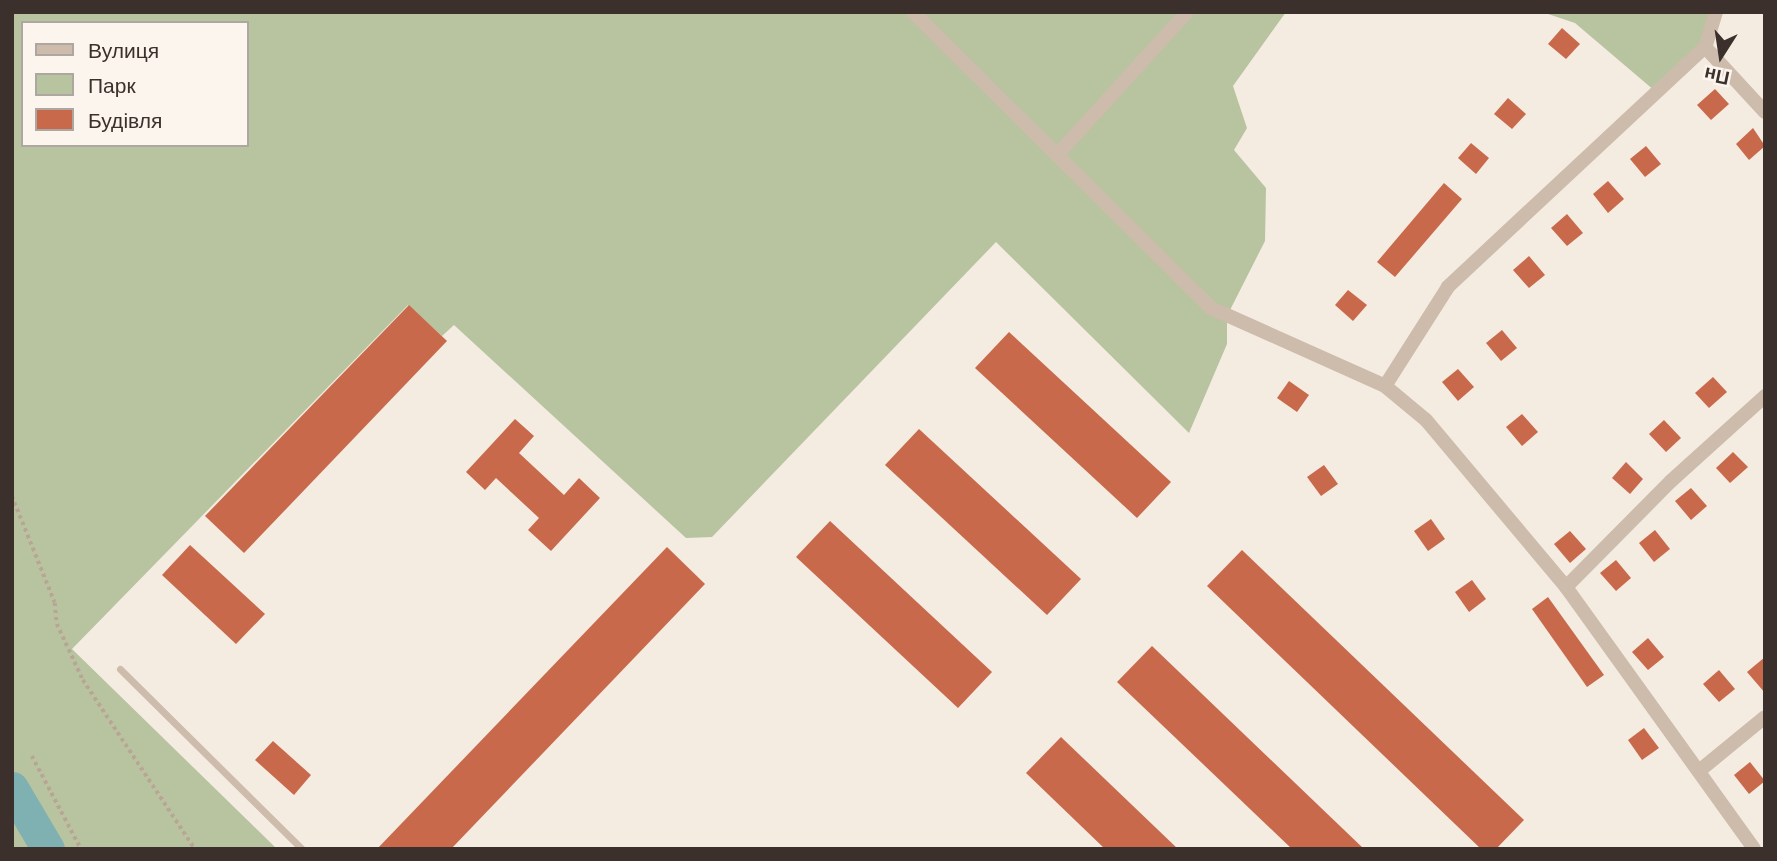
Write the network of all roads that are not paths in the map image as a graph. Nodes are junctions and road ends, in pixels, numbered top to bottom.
1 (913, 12) edge
2 (937, 12) edge
3 (1186, 12) edge
4 (1716, 12) edge
5 (925, 24) junction
6 (1705, 47) junction
7 (1765, 112) edge
8 (1057, 155) junction
9 (1385, 386) junction
10 (1765, 397) edge
11 (1566, 587) junction
12 (120, 669) dead end
13 (1765, 717) edge
14 (1699, 771) junction
15 (302, 849) edge
16 (1754, 849) edge

1 - 5 street
2 - 5 street
3 - 8 street
4 - 6 street
5 - 8 street
6 - 7 street
6 - 9 street
8 - 9 street
9 - 11 street
10 - 11 street
11 - 14 street
12 - 15 lane
13 - 14 street
14 - 16 street

